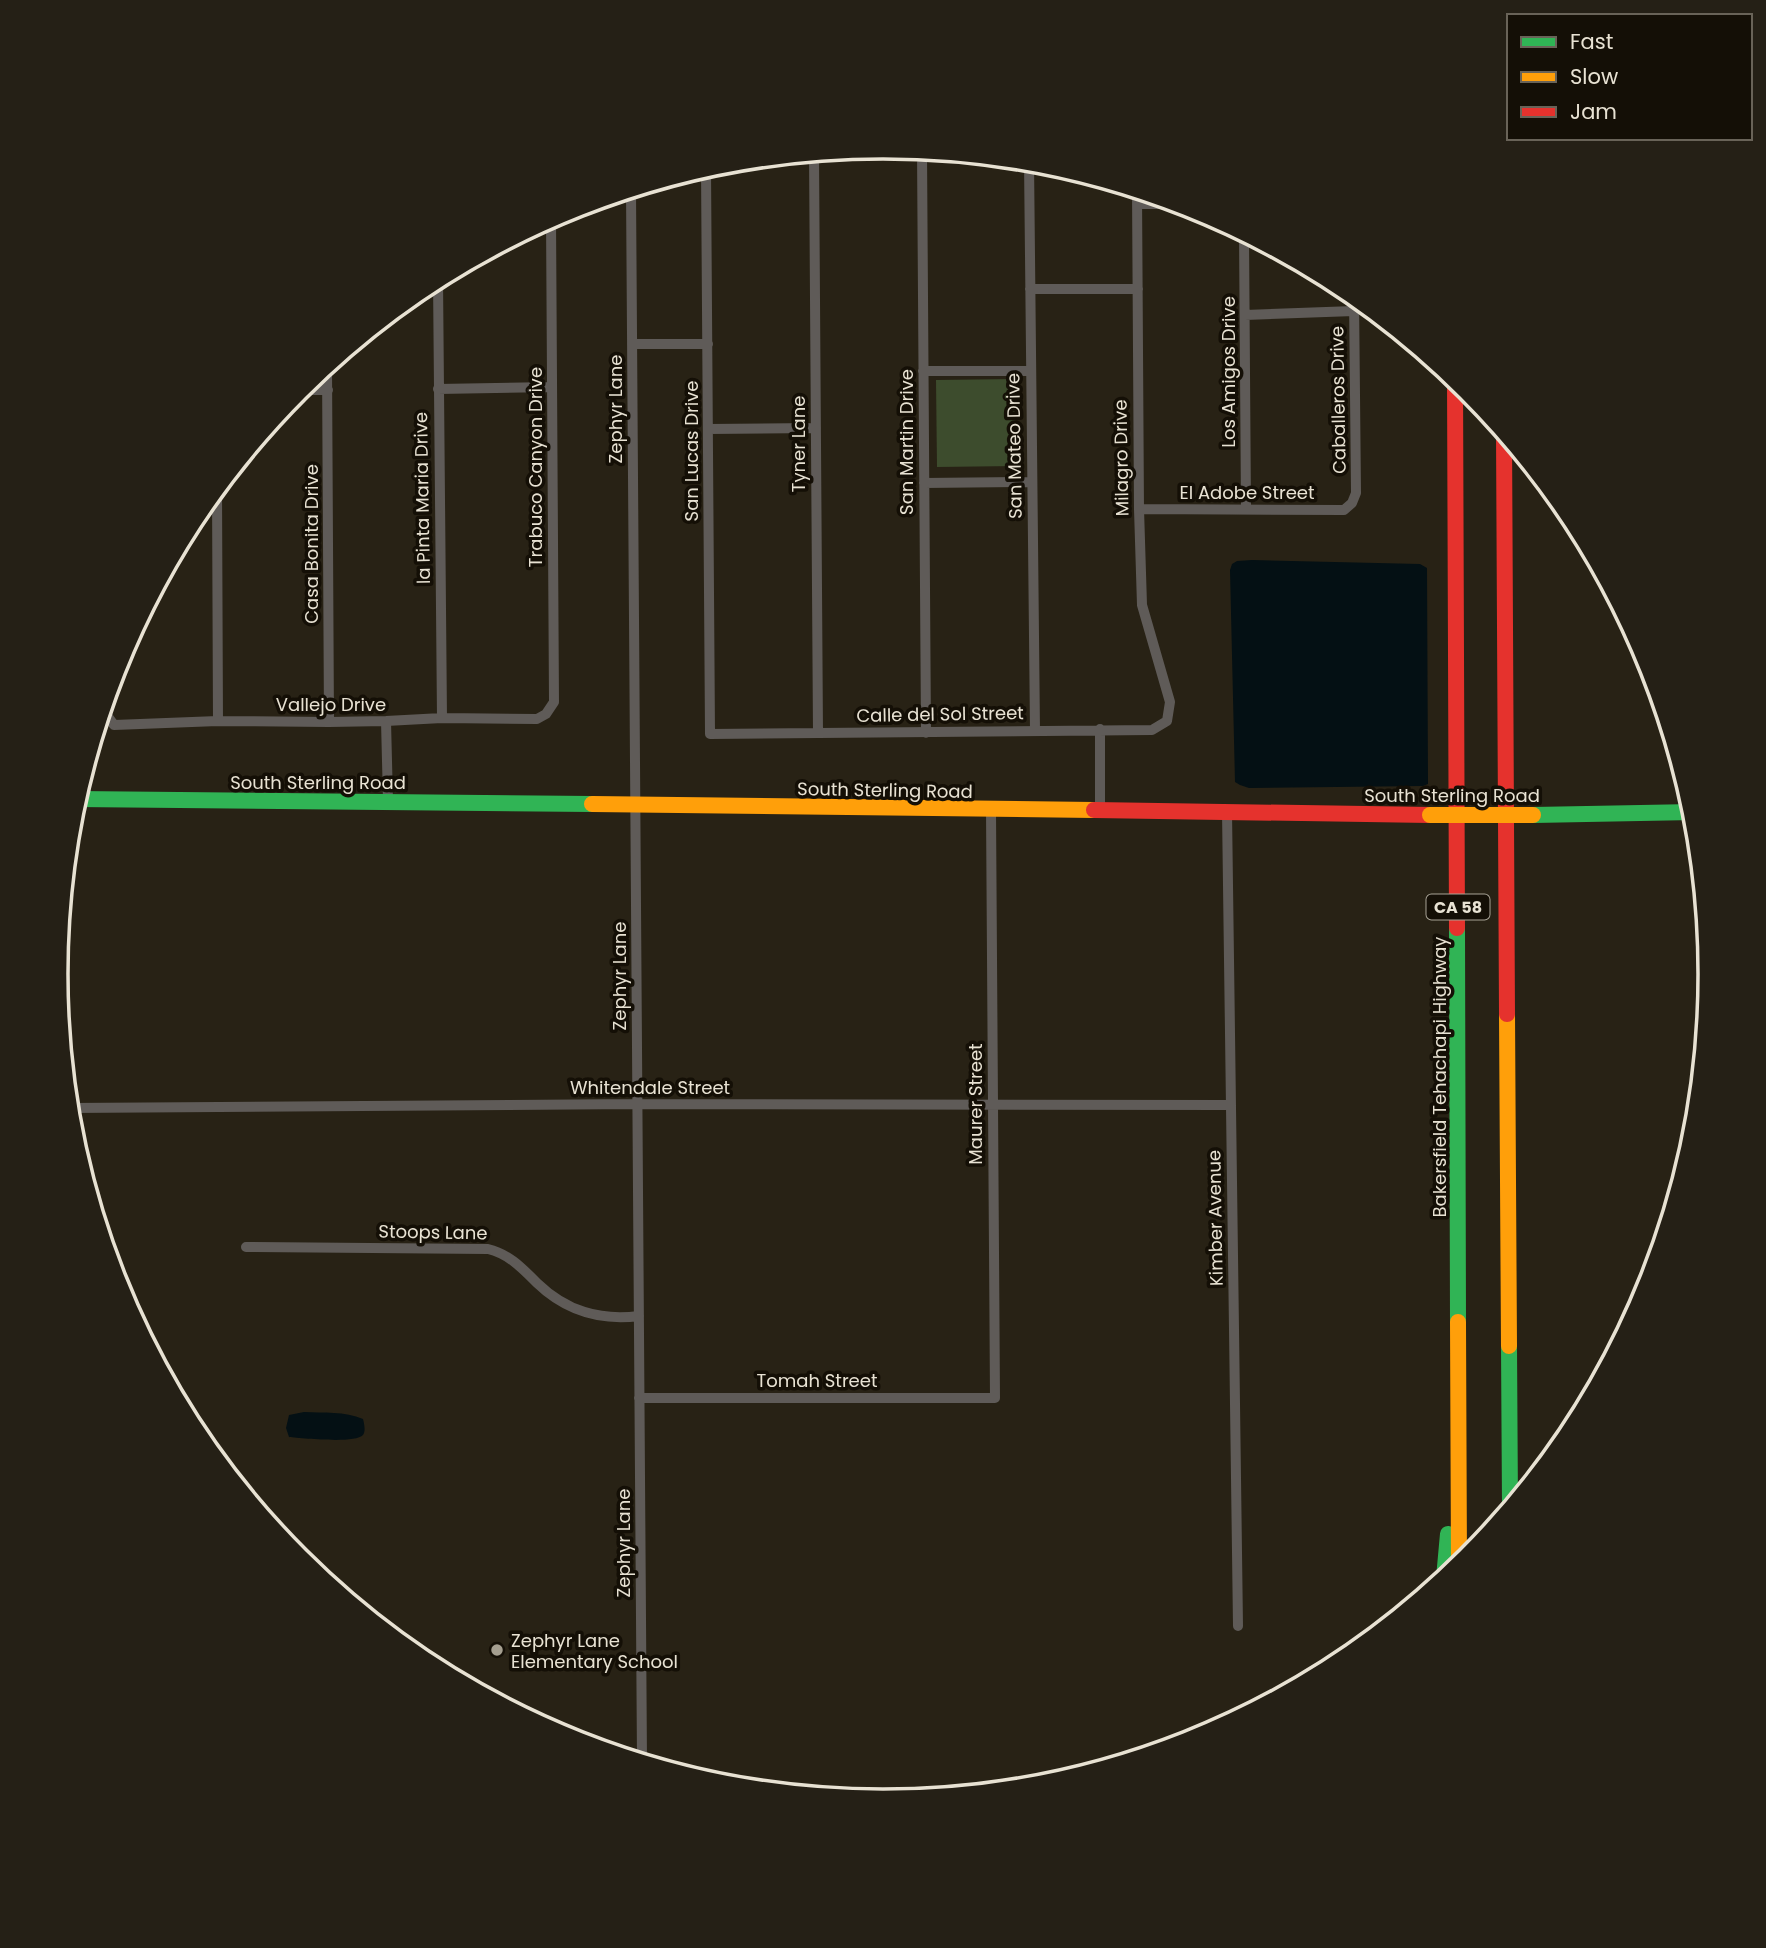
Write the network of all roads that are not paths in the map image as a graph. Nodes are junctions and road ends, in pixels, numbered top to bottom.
1 (922, 160) edge
2 (814, 163) edge
3 (1029, 173) edge
4 (706, 179) edge
5 (631, 199) edge
6 (1137, 200) edge
7 (1137, 204) junction
8 (1150, 204) edge
9 (551, 230) edge
10 (1244, 244) edge
11 (1030, 289) junction
12 (1138, 289) junction
13 (438, 292) edge
14 (1354, 311) joint
15 (1245, 314) junction
16 (632, 344) junction
17 (708, 344) junction
18 (1031, 370) junction
19 (923, 371) junction
20 (328, 379) edge
21 (552, 387) junction
22 (438, 389) junction
23 (315, 390) edge
24 (328, 390) junction
25 (1455, 394) edge
26 (816, 428) junction
27 (708, 429) junction
28 (1504, 447) edge
29 (1031, 482) junction
30 (924, 483) junction
31 (1352, 503) joint
32 (217, 506) edge
33 (1139, 509) junction
34 (1246, 509) junction
35 (546, 714) joint
36 (109, 718) edge
37 (442, 718) junction
38 (218, 721) junction
39 (386, 721) junction
40 (1167, 721) joint
41 (329, 722) junction
42 (1100, 729) junction
43 (1035, 731) junction
44 (818, 733) junction
45 (926, 733) junction
46 (710, 734) joint
47 (88, 799) edge
48 (388, 801) junction
49 (636, 805) junction
50 (991, 810) junction
51 (1100, 810) junction
52 (1227, 811) junction
53 (1681, 812) edge
54 (637, 1104) junction
55 (993, 1104) junction
56 (1231, 1105) junction
57 (80, 1108) edge
58 (246, 1247) dead end
59 (639, 1316) junction
60 (1509, 1389) junction
61 (639, 1398) junction
62 (995, 1398) joint
63 (1458, 1436) junction
64 (1515, 1487) edge
65 (1510, 1494) edge
66 (1459, 1550) edge
67 (1445, 1563) edge
68 (1238, 1626) dead end
69 (642, 1752) edge

1 - 19 street, San Martin Drive
2 - 26 street, Tyner Lane
3 - 11 street, San Mateo Drive
4 - 17 street, San Lucas Drive
5 - 16 street, Zephyr Lane
6 - 7 street, Milagro Drive
7 - 8 street
7 - 12 street, Milagro Drive
9 - 21 street, Trabuco Canyon Drive
10 - 15 street, Los Amigos Drive
11 - 12 street
11 - 18 street, San Mateo Drive
12 - 33 street, Milagro Drive
13 - 22 street, la Pinta Maria Drive
14 - 15 street
14 - 31 street, Caballeros Drive
15 - 34 street, Los Amigos Drive
16 - 17 street
16 - 49 street, Zephyr Lane
17 - 27 street, San Lucas Drive
18 - 19 street
18 - 29 street, San Mateo Drive
19 - 30 street, San Martin Drive
20 - 24 street, Casa Bonita Drive
21 - 22 street
21 - 35 street, Trabuco Canyon Drive
22 - 37 street, la Pinta Maria Drive
23 - 24 street
24 - 41 street, Casa Bonita Drive
25 - 63 main road, Bakersfield Tehachapi Highway / CA 58
26 - 27 street
26 - 44 street, Tyner Lane
27 - 46 street, San Lucas Drive
28 - 60 main road, CA 58
29 - 30 street
29 - 43 street, San Mateo Drive
30 - 45 street, San Martin Drive
31 - 34 street, El Adobe Street
32 - 38 street
33 - 34 street, El Adobe Street
33 - 40 street, Milagro Drive
35 - 37 street, Vallejo Drive
36 - 38 street, Vallejo Drive
37 - 39 street, Vallejo Drive
38 - 41 street, Vallejo Drive
39 - 41 street, Vallejo Drive
39 - 48 street
40 - 42 street, Calle del Sol Street
42 - 43 street, Calle del Sol Street
42 - 51 street
43 - 45 street, Calle del Sol Street
44 - 45 street, Calle del Sol Street
44 - 46 street, Calle del Sol Street
47 - 48 main road, South Sterling Road
48 - 49 main road, South Sterling Road
49 - 50 main road, South Sterling Road
49 - 54 street, Zephyr Lane
50 - 51 main road, South Sterling Road
50 - 55 street, Maurer Street
51 - 52 main road, South Sterling Road
52 - 53 main road, South Sterling Road, bridge
52 - 56 street, Kimber Avenue
54 - 55 street, Whitendale Street
54 - 57 street, Whitendale Street
54 - 59 street, Zephyr Lane
55 - 56 street, Whitendale Street
55 - 62 street, Maurer Street
56 - 68 street, Kimber Avenue
58 - 59 street, Stoops Lane
59 - 61 street, Zephyr Lane
60 - 64 main road
60 - 65 main road, CA 58
61 - 62 street, Tomah Street
61 - 69 street, Zephyr Lane
63 - 66 main road, Bakersfield Tehachapi Highway / CA 58
63 - 67 main road

